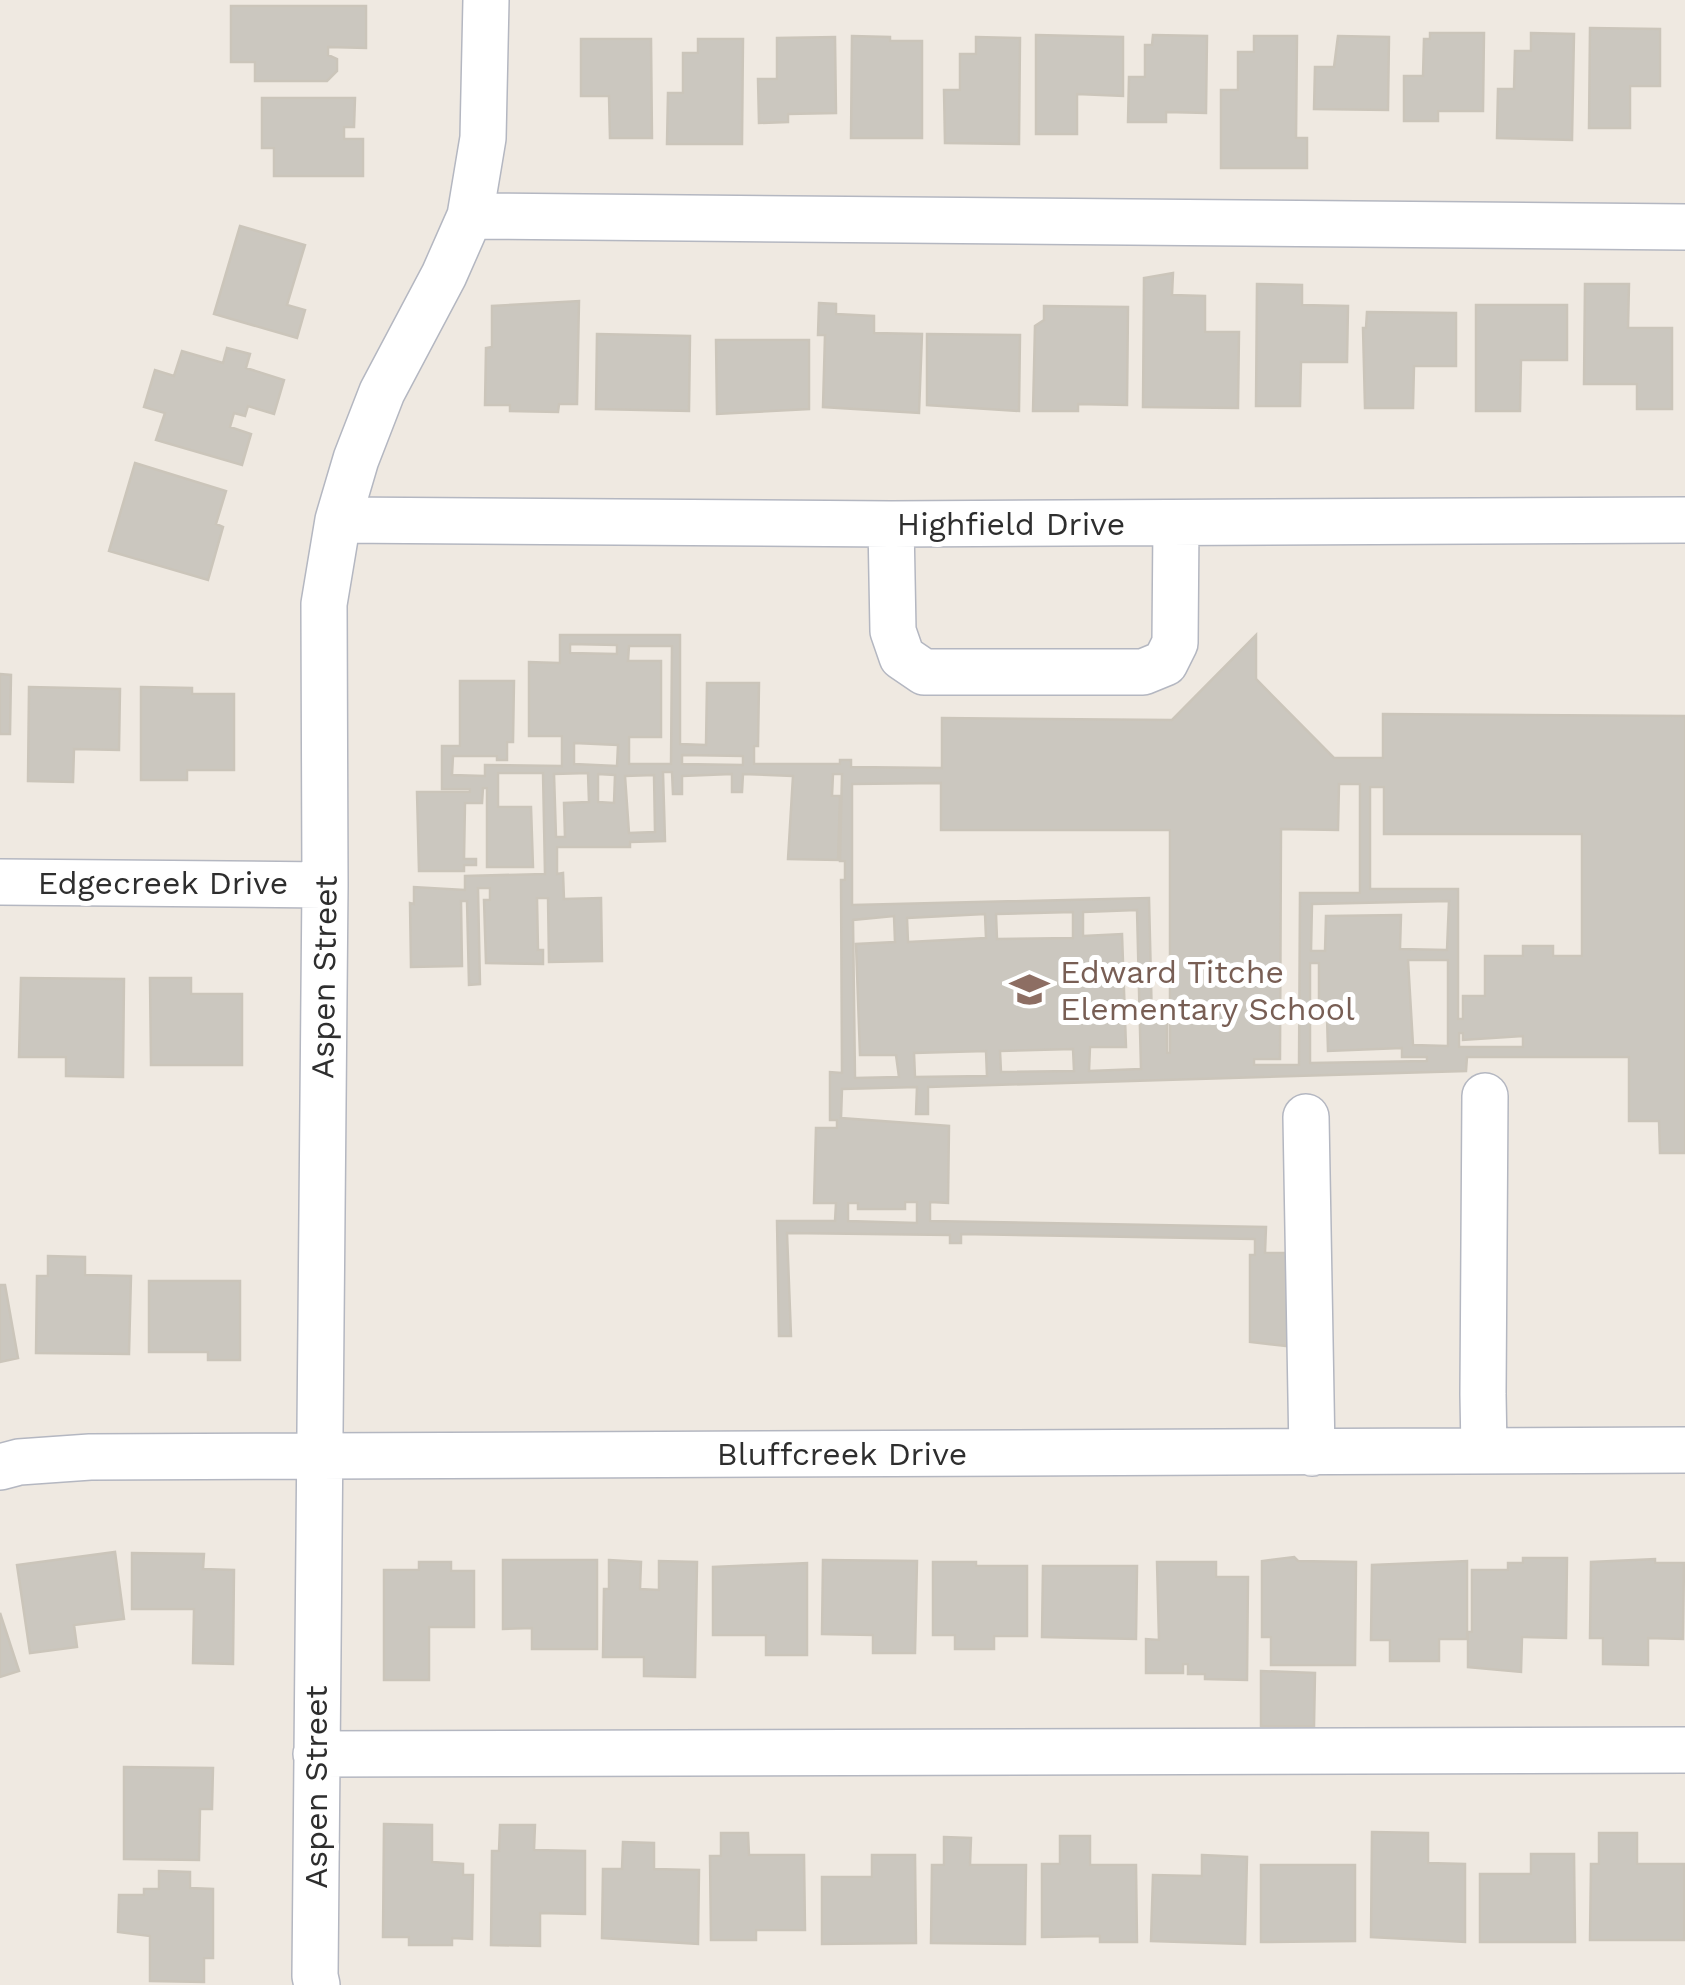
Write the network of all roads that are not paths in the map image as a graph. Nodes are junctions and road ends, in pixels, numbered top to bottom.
1 (486, 0) edge
2 (470, 216) junction
3 (1685, 227) edge
4 (338, 520) junction
5 (1685, 520) edge
6 (1176, 523) junction
7 (891, 524) junction
8 (0, 882) edge
9 (326, 884) junction
10 (1485, 1096) dead end
11 (1306, 1117) dead end
12 (1685, 1450) edge
13 (1484, 1451) junction
14 (1312, 1452) junction
15 (318, 1455) junction
16 (0, 1467) edge
17 (1685, 1750) edge
18 (316, 1754) junction
19 (317, 1985) edge

1 - 2 street, Aspen Street
2 - 3 street
2 - 4 street, Aspen Street
4 - 7 street, Highfield Drive
4 - 9 street, Aspen Street
5 - 6 street, Highfield Drive
6 - 7 street, Highfield Drive
6 - 7 street
8 - 9 street, Edgecreek Drive
9 - 15 street, Aspen Street
10 - 13 street
11 - 14 street
12 - 13 street, Bluffcreek Drive
13 - 14 street, Bluffcreek Drive
14 - 15 street, Bluffcreek Drive
15 - 16 street, Bluffcreek Drive
15 - 18 street, Aspen Street
17 - 18 street
18 - 19 street, Aspen Street

